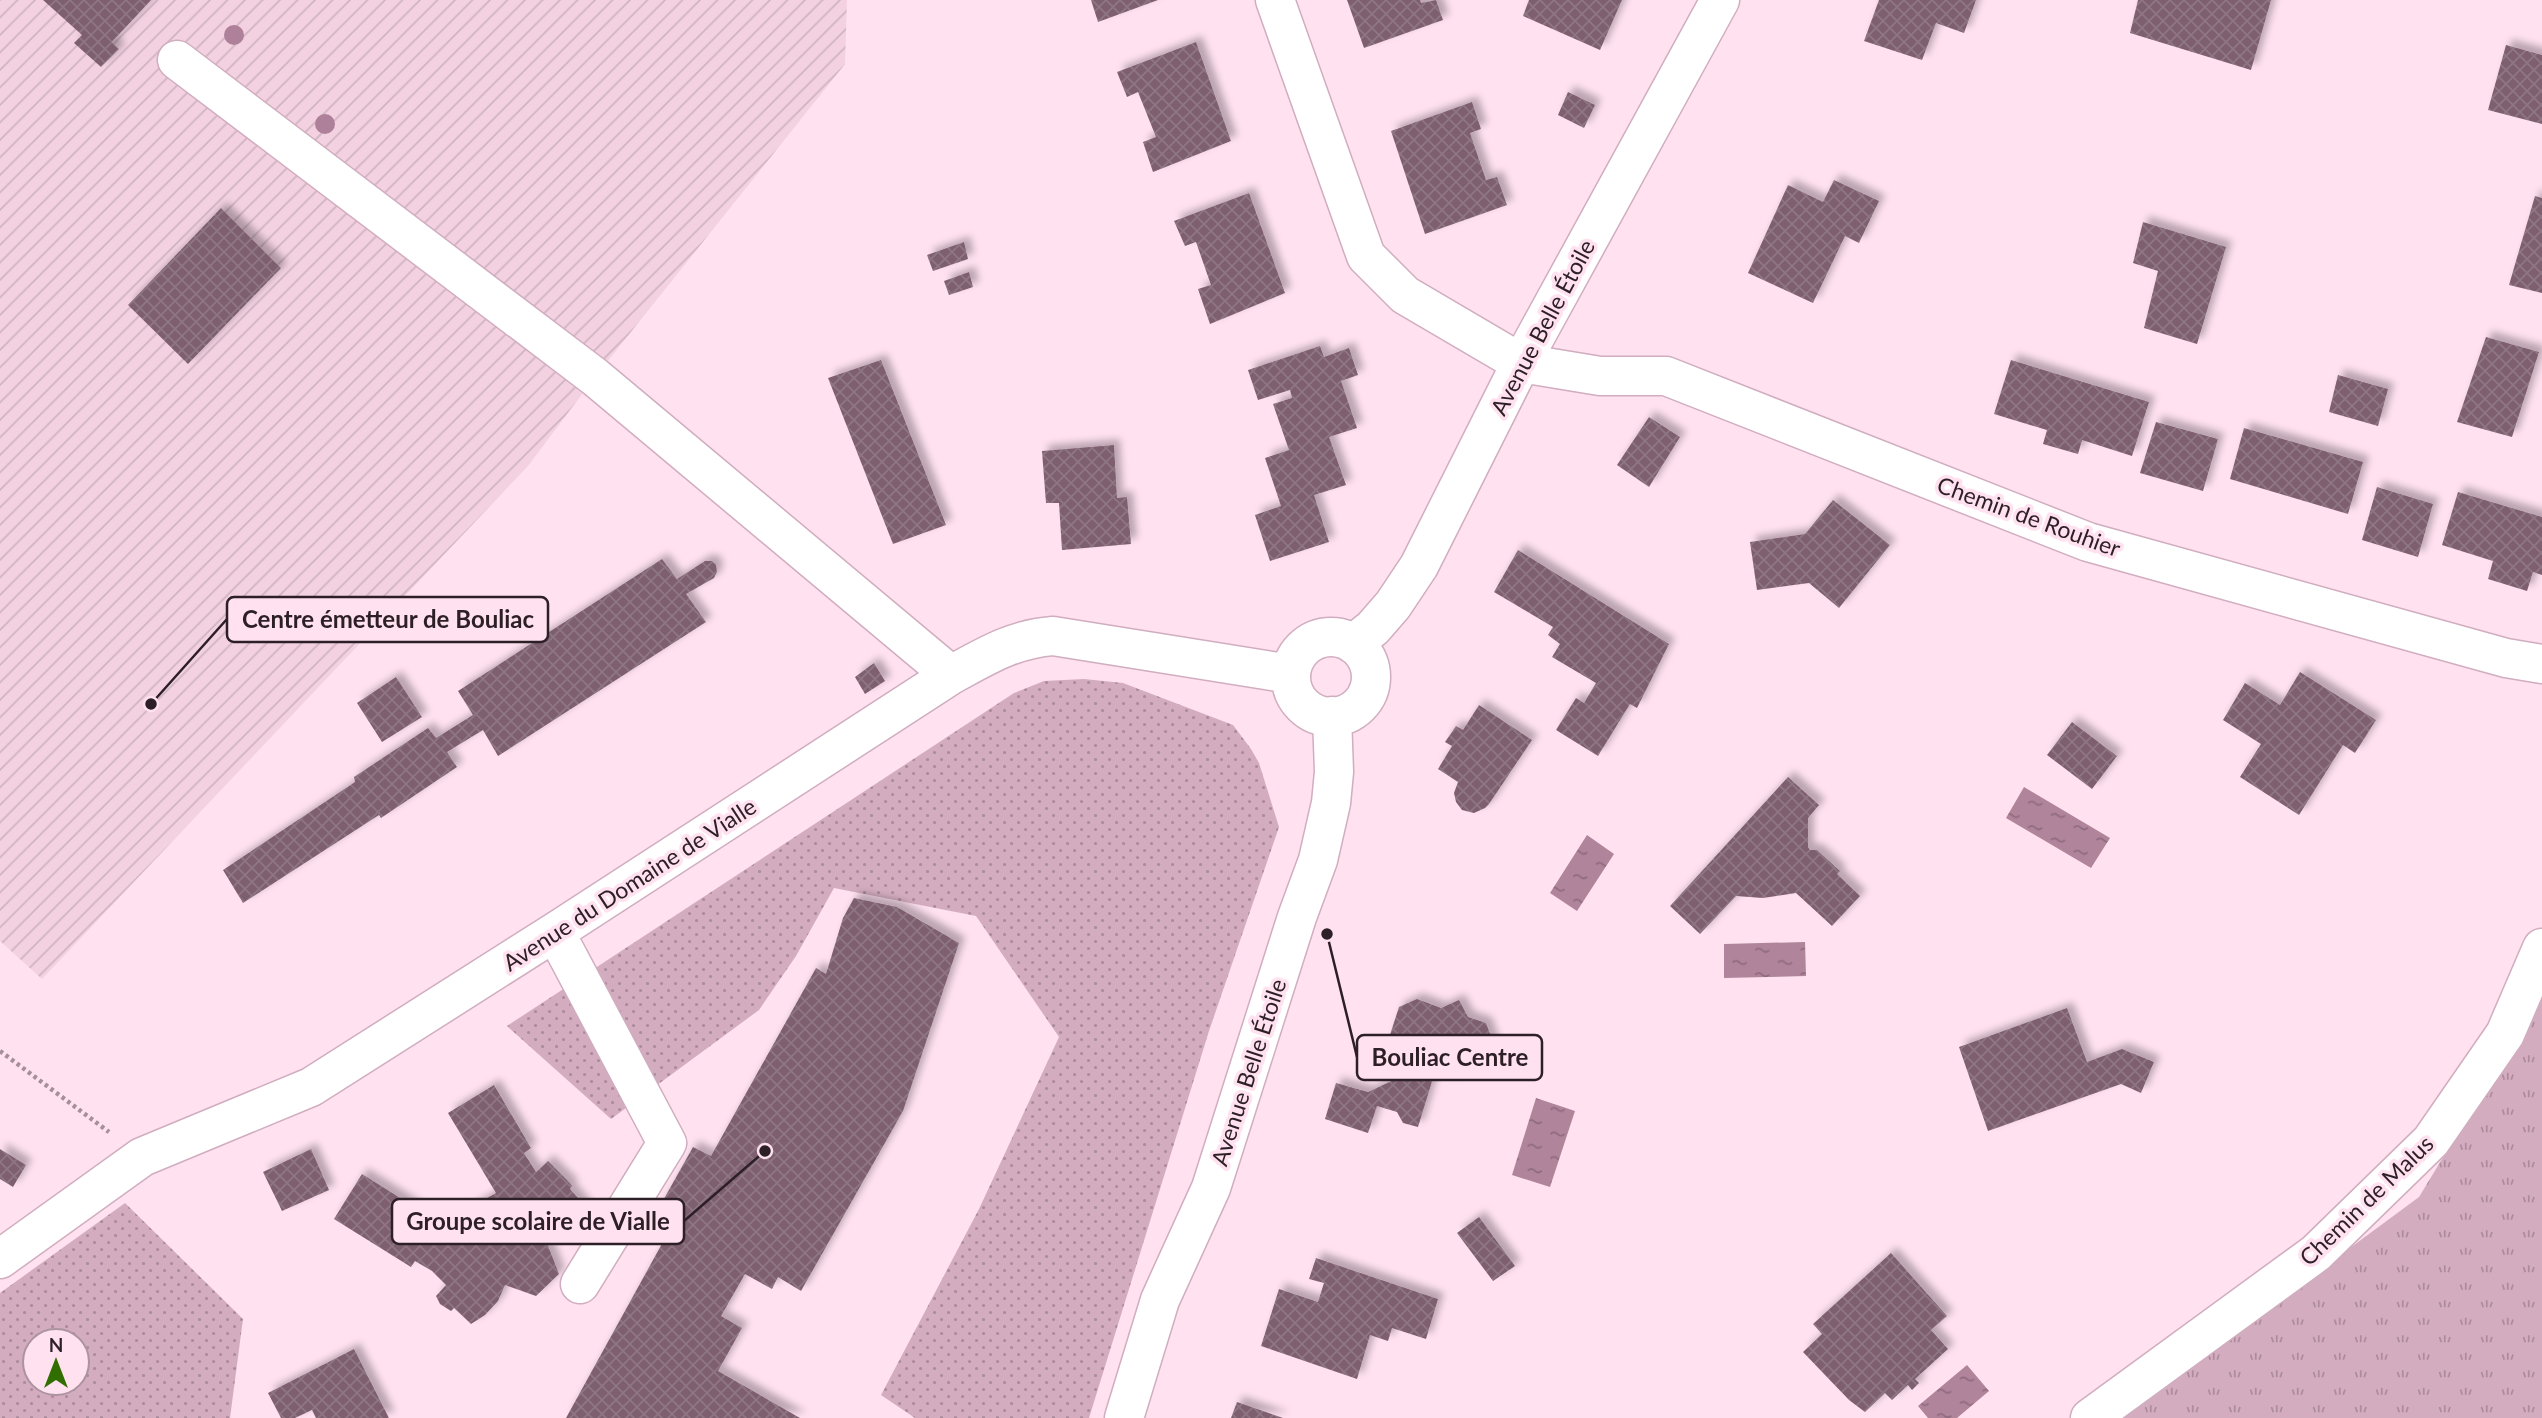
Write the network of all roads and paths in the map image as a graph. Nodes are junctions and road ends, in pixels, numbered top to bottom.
1 (1275, 0) edge
2 (1720, 0) edge
3 (177, 60) dead end
4 (1521, 363) junction
5 (1353, 644) junction
6 (2542, 664) edge
7 (951, 674) junction
8 (1291, 674) junction
9 (1332, 716) junction
10 (555, 932) junction
11 (2542, 948) edge
12 (0, 1051) edge
13 (142, 1157) junction
14 (0, 1259) edge
15 (580, 1284) dead end
16 (1124, 1418) edge
17 (2090, 1418) edge

1 - 4 street
2 - 4 street, Avenue Belle Étoile
3 - 7 street
4 - 5 street, Avenue Belle Étoile
4 - 6 street, Chemin de Rouhier
5 - 8 street
5 - 9 street
7 - 8 street, Avenue du Domaine de Vialle
7 - 10 street, Avenue du Domaine de Vialle
8 - 9 street
9 - 16 street, Avenue Belle Étoile
10 - 13 street, Avenue du Domaine de Vialle
10 - 15 street
11 - 17 street, Chemin de Malus
12 - 13 path
13 - 14 street, Avenue du Domaine de Vialle

